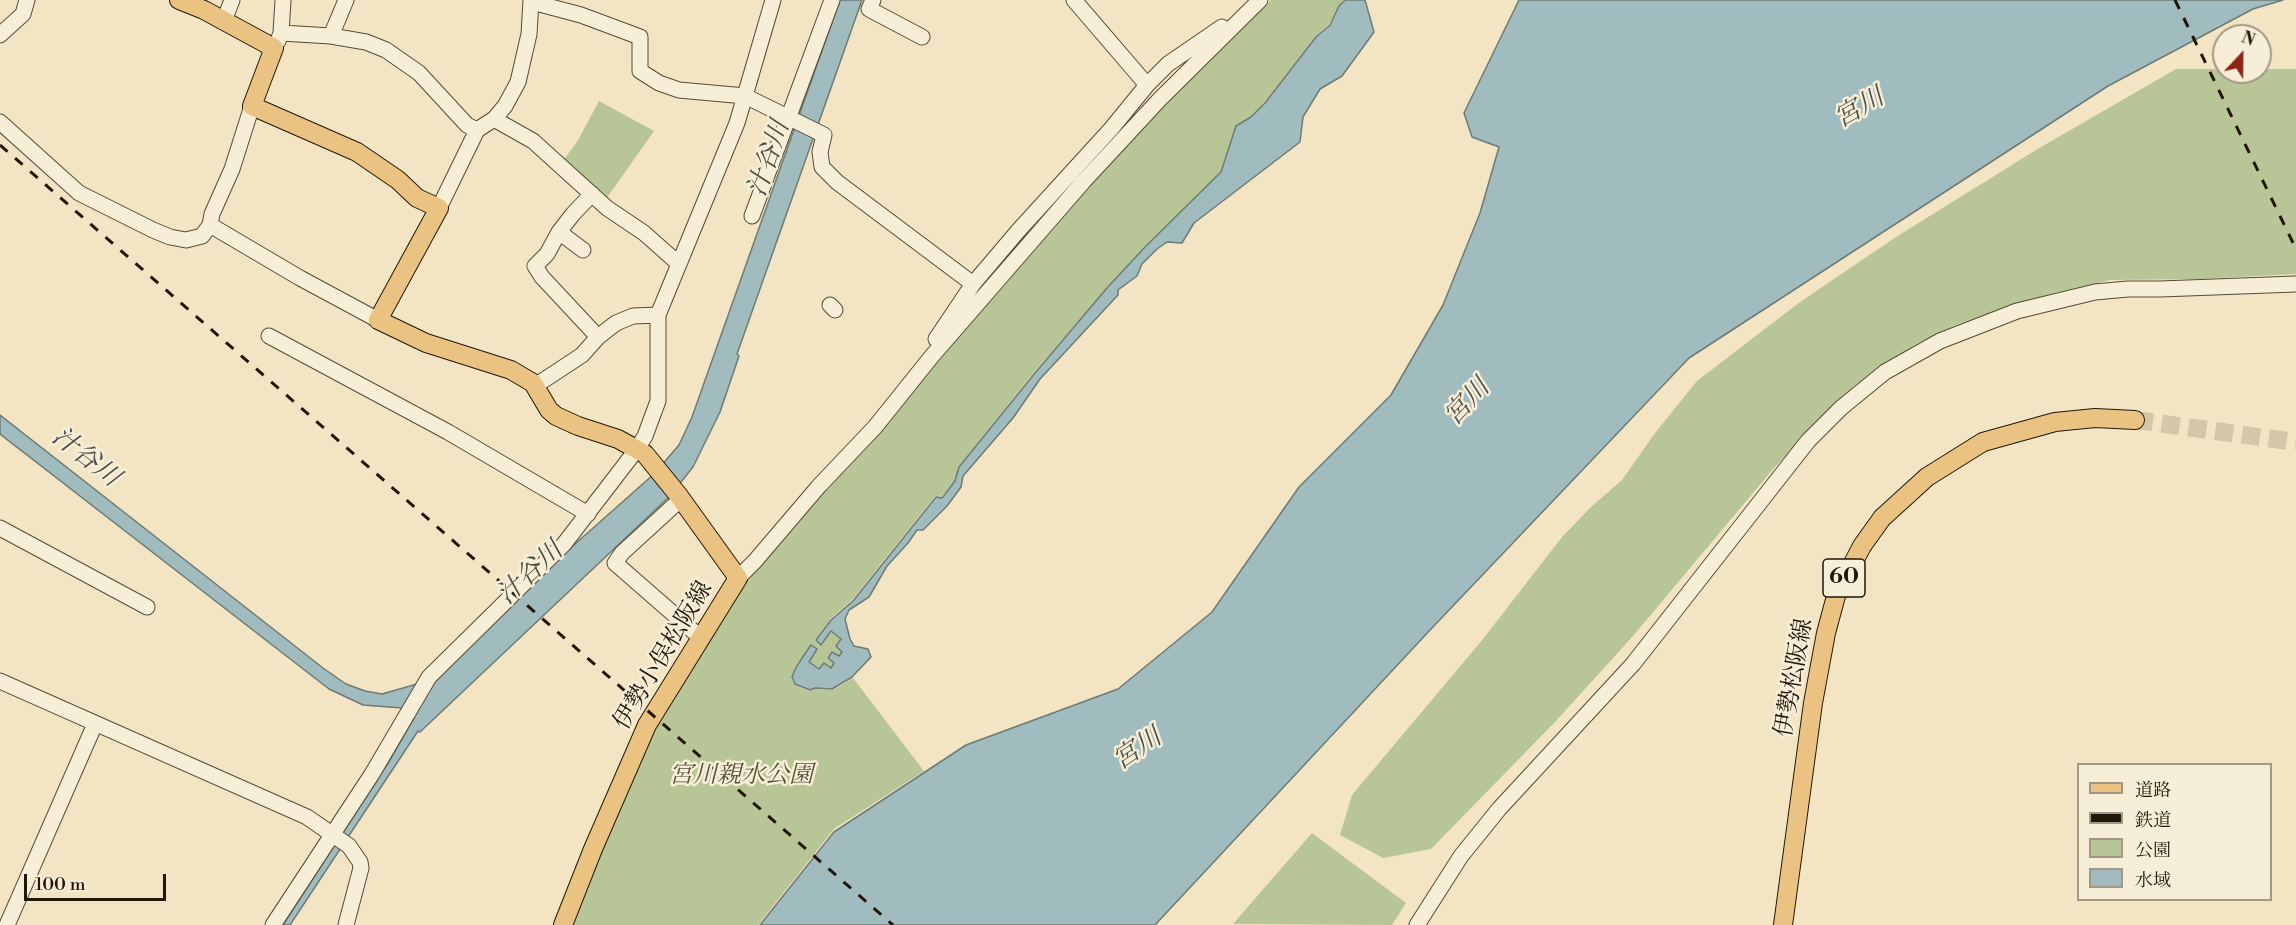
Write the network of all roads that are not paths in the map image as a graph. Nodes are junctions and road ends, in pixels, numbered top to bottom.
1 (27, 0) edge
2 (179, 0) edge
3 (232, 0) edge
4 (283, 0) edge
5 (346, 0) edge
6 (773, 0) edge
7 (832, 0) edge
8 (873, 0) edge
9 (1074, 0) edge
10 (1260, 0) edge
11 (532, 1) edge
12 (1241, 19) junction
13 (224, 21) junction
14 (0, 35) edge
15 (331, 36) junction
16 (922, 37) dead end
17 (278, 40) junction
18 (1147, 85) junction
19 (746, 96) junction
20 (252, 106) junction
21 (790, 117) junction
22 (494, 119) junction
23 (0, 122) edge
24 (477, 130) junction
25 (592, 194) junction
26 (439, 208) junction
27 (752, 216) dead end
28 (210, 225) junction
29 (559, 232) junction
30 (583, 249) dead end
31 (679, 264) junction
32 (973, 284) junction
33 (2296, 284) edge
34 (658, 315) junction
35 (378, 320) junction
36 (269, 336) dead end
37 (598, 337) junction
38 (932, 356) junction
39 (535, 386) junction
40 (2135, 420) tunnel mouth
41 (637, 449) junction
42 (680, 498) junction
43 (588, 514) junction
44 (0, 528) edge
45 (738, 578) junction
46 (147, 607) dead end
47 (701, 638) junction
48 (0, 681) edge
49 (95, 724) junction
50 (332, 835) junction
51 (7, 925) edge
52 (273, 925) edge
53 (346, 925) edge
54 (563, 925) edge
55 (1417, 925) edge
56 (1783, 925) edge

1 - 14 street
2 - 13 main road
3 - 13 street
4 - 17 street
5 - 15 street
6 - 19 street
7 - 21 street
8 - 16 street
9 - 18 street
10 - 12 street
11 - 19 street
11 - 22 street
12 - 18 street
12 - 38 street
13 - 17 main road
15 - 17 street
15 - 24 street
17 - 20 main road
18 - 32 street
19 - 21 street
19 - 31 street
20 - 26 main road
20 - 28 street
21 - 27 street
21 - 32 street
22 - 24 street
22 - 25 street
23 - 28 street
24 - 26 street
25 - 29 street
25 - 31 street
26 - 35 main road
28 - 35 street
29 - 30 street
29 - 37 street
31 - 34 street
32 - 38 street
33 - 55 street
34 - 37 street
34 - 41 street
35 - 39 main road, 伊勢小俣松阪線
36 - 43 street
37 - 39 street
38 - 45 street
39 - 41 main road, 伊勢小俣松阪線
40 - 56 main road, 伊勢松阪線 / 60
41 - 42 main road, 伊勢小俣松阪線
41 - 43 street
42 - 45 main road, 伊勢小俣松阪線
42 - 47 street
43 - 50 street
44 - 46 street
45 - 47 main road, 伊勢小俣松阪線
47 - 54 main road, 伊勢小俣松阪線
48 - 49 street
49 - 50 street
49 - 51 street
50 - 52 street
50 - 53 street

